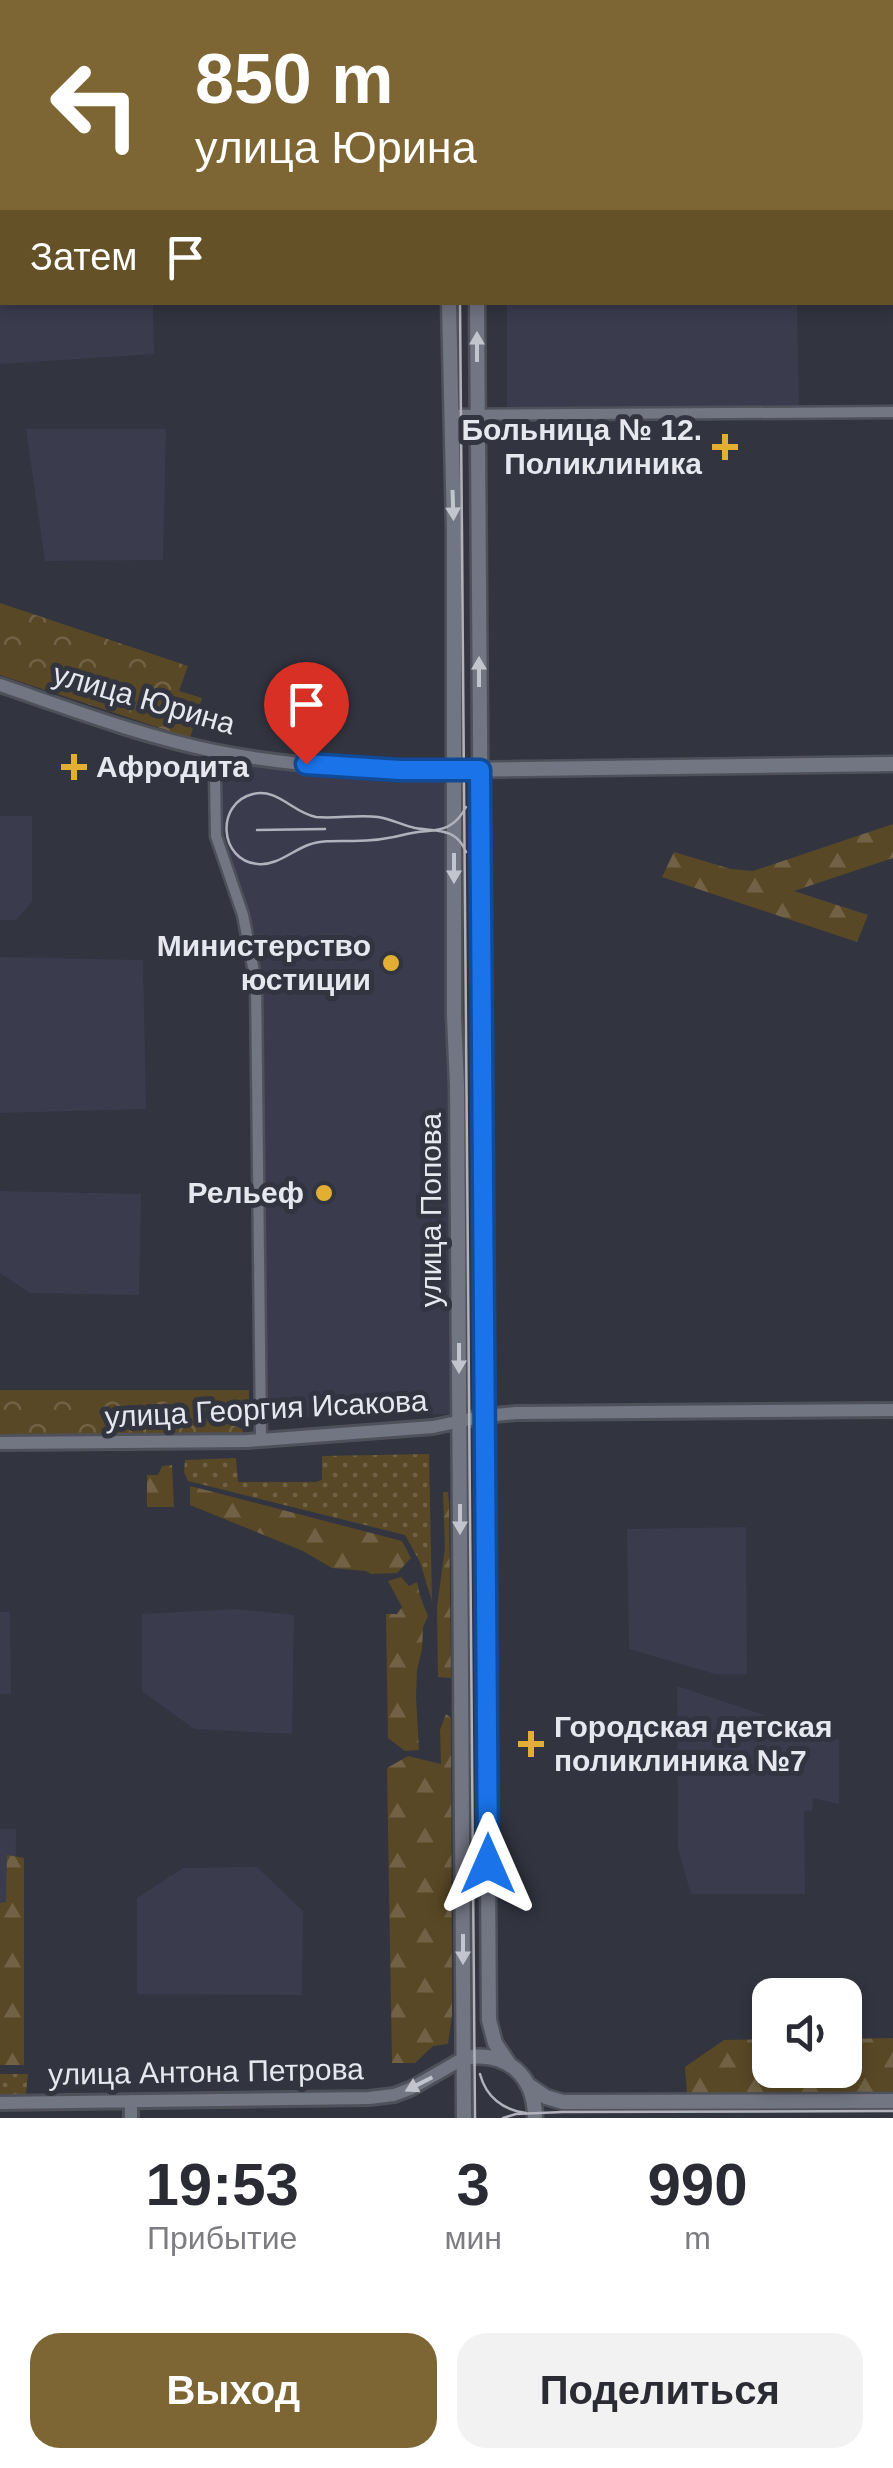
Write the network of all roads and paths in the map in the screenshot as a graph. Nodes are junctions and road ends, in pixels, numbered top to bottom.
1 (450, 305) edge
2 (477, 305) edge
3 (893, 412) edge
4 (450, 415) junction
5 (478, 415) junction
6 (0, 684) edge
7 (217, 752) junction
8 (893, 764) edge
9 (453, 770) junction
10 (480, 770) junction
11 (481, 1014) junction
12 (454, 1016) junction
13 (893, 1410) edge
14 (486, 1416) junction
15 (459, 1421) junction
16 (262, 1440) junction
17 (0, 1443) edge
18 (464, 2058) junction
19 (509, 2064) junction
20 (527, 2084) junction
21 (229, 2100) junction
22 (131, 2101) junction
23 (893, 2101) edge
24 (0, 2103) edge
25 (131, 2118) edge
26 (229, 2118) edge
27 (464, 2118) edge
28 (535, 2118) edge

1 - 4 main road, улица Попова
5 -> 2 main road, улица Попова
3 - 5 street
4 - 5 street
4 -> 9 main road, улица Попова
10 -> 5 main road, улица Попова
6 - 7 street, улица Юрина
7 - 9 street, улица Юрина
7 - 16 street
8 - 10 main road
9 - 10 main road
9 -> 12 main road, улица Попова
10 - 11 main road, улица Попова
11 - 12 main road
11 - 14 main road, улица Попова
12 -> 15 main road, улица Попова
13 - 14 street, улица Георгия Исакова
14 - 15 street, улица Георгия Исакова
14 - 19 main road, улица Попова
15 - 16 street, улица Георгия Исакова
15 -> 18 main road, улица Попова
16 - 17 street, улица Георгия Исакова
18 - 19 main road
18 -> 21 street, улица Антона Петрова
18 - 27 main road, улица Попова
19 - 20 main road, улица Попова
20 - 23 main road
20 - 28 main road
21 - 22 street, улица Антона Петрова
21 - 26 street
22 - 24 street, улица Антона Петрова
22 - 25 street

